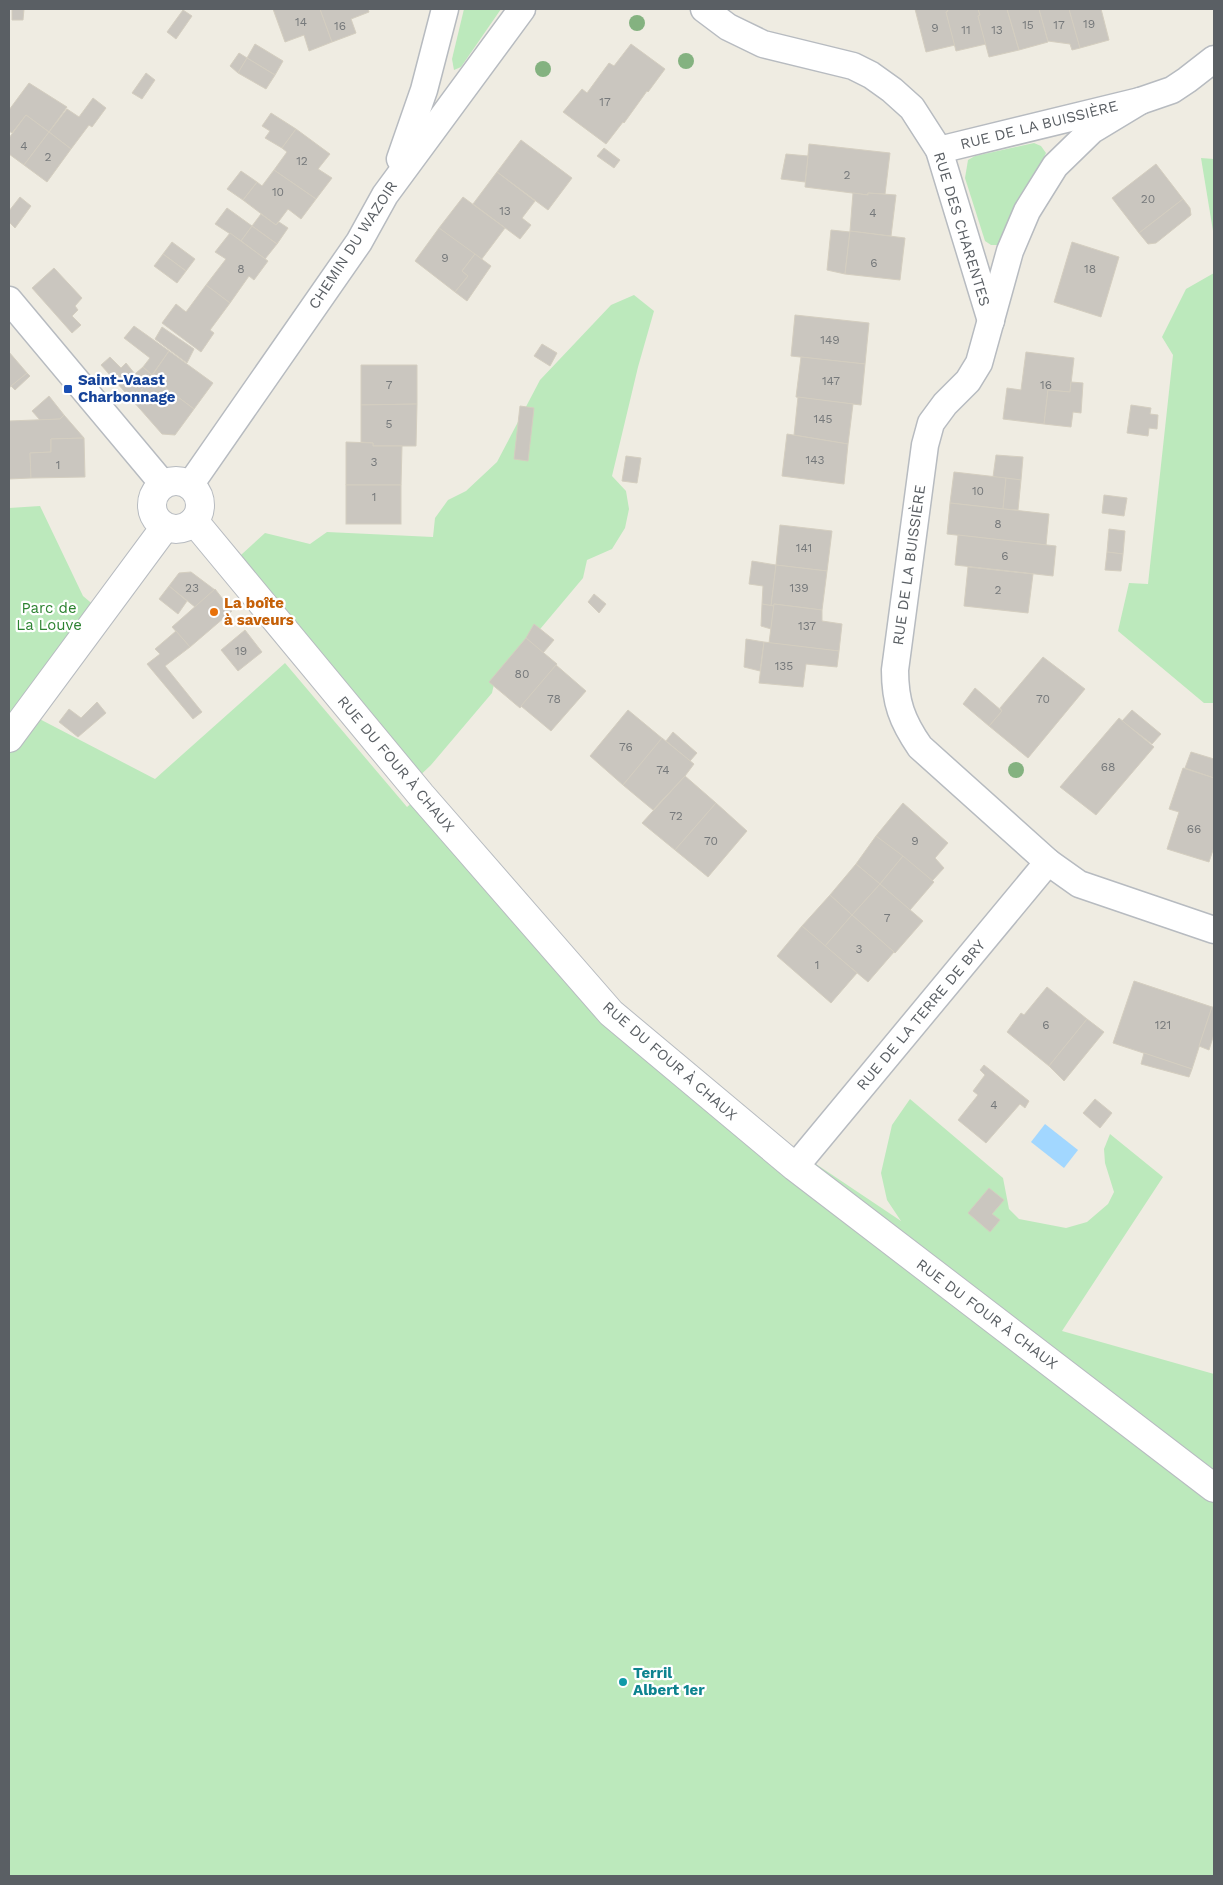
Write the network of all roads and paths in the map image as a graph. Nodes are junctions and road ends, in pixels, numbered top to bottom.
1 (444, 9) edge
2 (522, 9) edge
3 (704, 9) edge
4 (1214, 60) edge
5 (1140, 100) junction
6 (939, 150) junction
7 (385, 195) junction
8 (9, 300) edge
9 (991, 321) junction
10 (177, 484) junction
11 (194, 521) junction
12 (165, 527) junction
13 (9, 738) edge
14 (1048, 862) junction
15 (1214, 930) edge
16 (795, 1167) junction
17 (1214, 1488) edge

1 - 7 street
2 - 7 street, CHEMIN DU WAZOIR
3 - 6 street, RUE DES CHARENTES
4 - 5 street, RUE DE LA BUISSIÈRE
5 - 6 street, RUE DE LA BUISSIÈRE
5 - 9 street, RUE DE LA BUISSIÈRE
6 - 9 street, RUE DES CHARENTES
7 - 10 street, CHEMIN DU WAZOIR
8 - 10 street
9 - 14 street, RUE DE LA BUISSIÈRE
10 - 11 street
10 - 12 street
11 - 12 street
11 - 16 street, RUE DU FOUR À CHAUX
12 - 13 street
14 - 15 street, RUE DE LA BUISSIÈRE
14 - 16 street, RUE DE LA TERRE DE BRY
16 - 17 street, RUE DU FOUR À CHAUX

